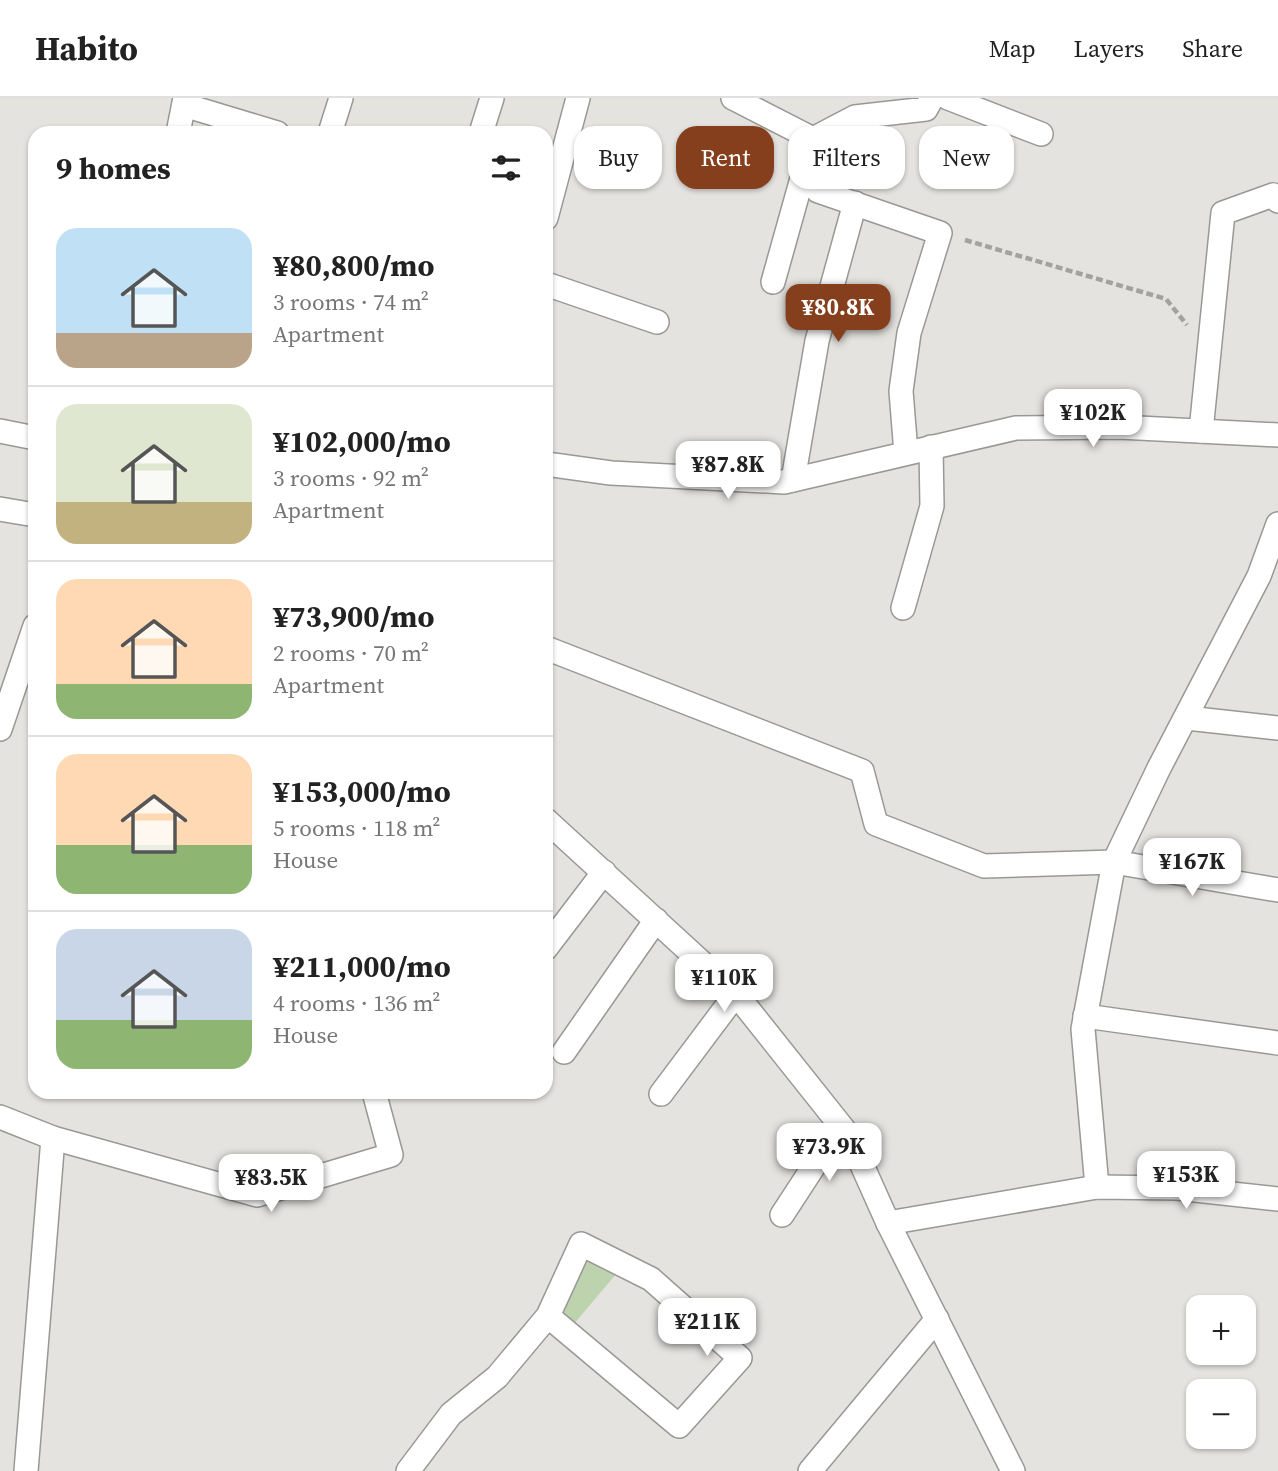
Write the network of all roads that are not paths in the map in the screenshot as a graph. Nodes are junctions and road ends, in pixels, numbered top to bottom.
1 (341, 98) edge
2 (492, 98) edge
3 (578, 98) edge
4 (735, 98) edge
5 (932, 98) edge
6 (948, 98) edge
7 (184, 101) edge
8 (179, 126) edge
9 (257, 126) edge
10 (332, 126) edge
11 (483, 126) edge
12 (788, 126) edge
13 (838, 126) edge
14 (1041, 134) dead end
15 (799, 189) edge
16 (818, 189) edge
17 (553, 192) edge
18 (1278, 201) edge
19 (855, 203) junction
20 (773, 282) dead end
21 (553, 286) edge
22 (657, 322) dead end
23 (0, 431) edge
24 (1201, 431) junction
25 (1278, 435) edge
26 (28, 437) edge
27 (930, 447) junction
28 (906, 453) junction
29 (553, 465) edge
30 (793, 480) junction
31 (0, 509) edge
32 (28, 514) edge
33 (1278, 524) edge
34 (1269, 577) edge
35 (903, 608) dead end
36 (28, 647) edge
37 (553, 651) edge
38 (1187, 718) junction
39 (1278, 728) edge
40 (0, 729) edge
41 (553, 826) edge
42 (1114, 862) junction
43 (604, 873) junction
44 (1278, 890) edge
45 (656, 920) junction
46 (553, 939) edge
47 (736, 994) junction
48 (1085, 1016) junction
49 (1278, 1043) edge
50 (564, 1052) dead end
51 (661, 1094) dead end
52 (376, 1099) edge
53 (0, 1117) edge
54 (840, 1126) junction
55 (53, 1138) junction
56 (1097, 1187) junction
57 (1278, 1199) edge
58 (782, 1215) dead end
59 (888, 1223) junction
60 (548, 1316) junction
61 (937, 1319) junction
62 (26, 1471) edge
63 (408, 1471) edge
64 (810, 1471) edge
65 (1013, 1471) edge

1 - 10 street
2 - 11 street
3 - 17 street
4 - 12 street
5 - 13 street
6 - 14 street
7 - 8 street
7 - 9 street
15 - 20 street
16 - 19 street
18 - 24 street
19 - 28 street
19 - 30 street
21 - 22 street
23 - 26 street
24 - 25 street
24 - 27 street
27 - 28 street
27 - 35 street
28 - 30 street
29 - 30 street
31 - 32 street
33 - 34 street
34 - 38 street
36 - 40 street
37 - 42 street
38 - 39 street
38 - 42 street
41 - 43 street
42 - 44 street
42 - 48 street
43 - 45 street
43 - 46 street
45 - 47 street
45 - 50 street
47 - 51 street
47 - 54 street
48 - 49 street
48 - 56 street
52 - 55 street
53 - 55 street
54 - 58 street
54 - 59 street
55 - 62 street
56 - 57 street
56 - 59 street
59 - 61 street
60 - 60 street
60 - 63 street
61 - 64 street
61 - 65 street

